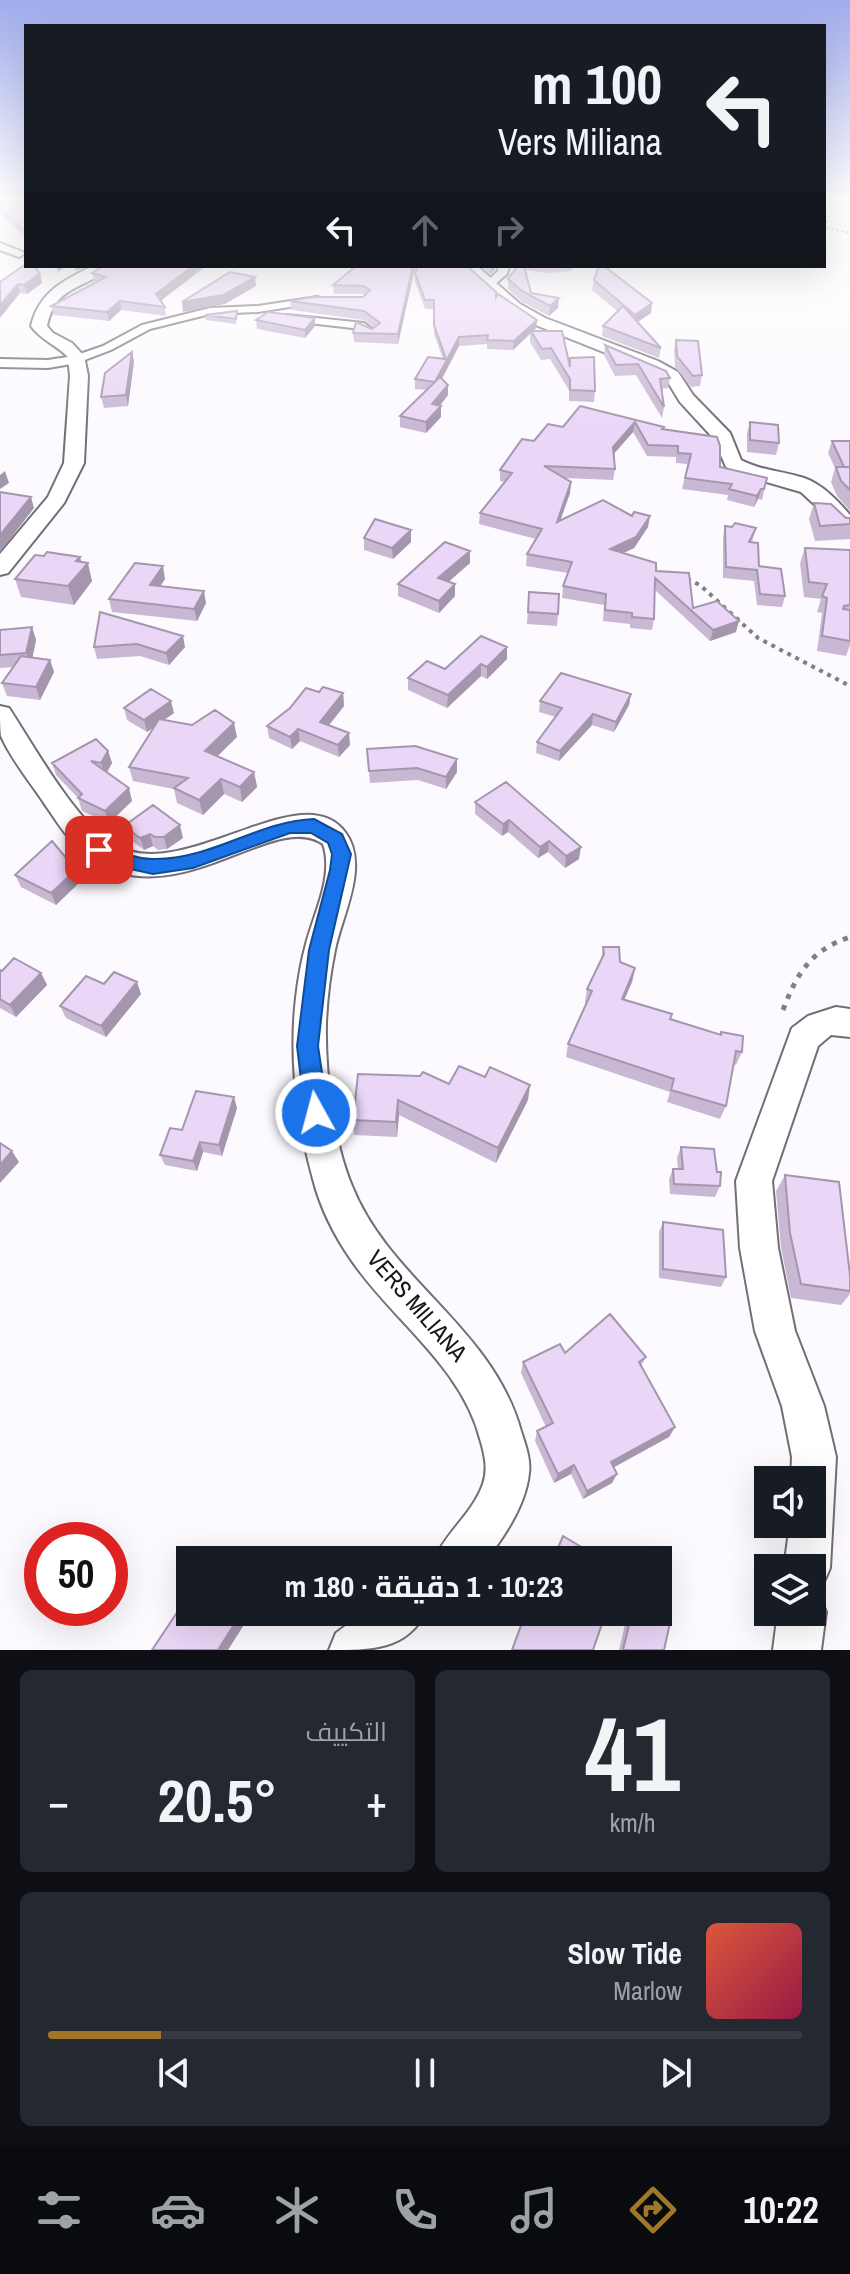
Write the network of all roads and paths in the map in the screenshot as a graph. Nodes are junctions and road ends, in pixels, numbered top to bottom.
1 (87, 275) edge
2 (480, 275) edge
3 (499, 275) edge
4 (490, 283) junction
5 (334, 301) edge
6 (238, 310) junction
7 (371, 333) edge
8 (77, 359) junction
9 (0, 363) edge
10 (850, 527) edge
11 (0, 568) edge
12 (674, 578) edge
13 (850, 686) edge
14 (0, 714) edge
15 (850, 937) edge
16 (783, 1010) dead end
17 (850, 1023) edge
18 (814, 1466) edge
19 (469, 1546) edge
20 (384, 1626) edge
21 (800, 1626) edge
22 (353, 1650) edge
23 (797, 1650) edge

1 - 8 main road
2 - 4 main road
3 - 4 street
4 - 10 main road
5 - 6 street
6 - 7 street
6 - 8 street
8 - 9 street
8 - 11 main road
12 - 13 path
14 - 19 main road, VERS MILIANA
15 - 16 path
17 - 18 main road
20 - 22 main road
21 - 23 main road

